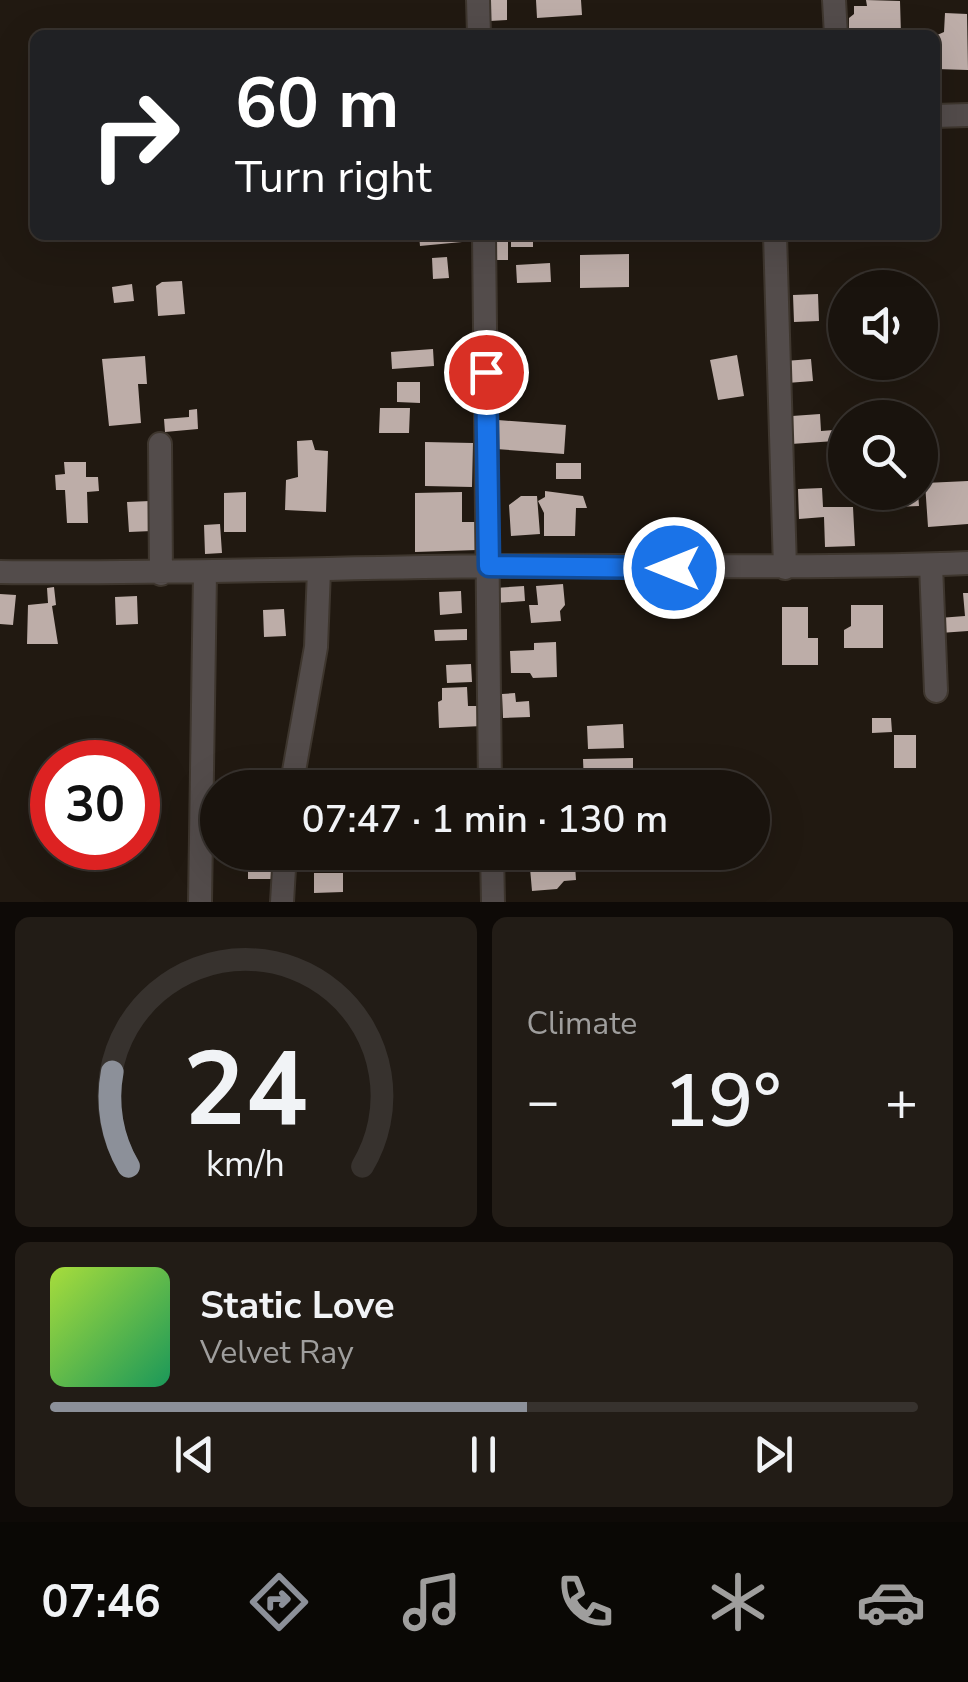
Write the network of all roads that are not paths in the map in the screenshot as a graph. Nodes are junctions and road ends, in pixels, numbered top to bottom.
1 (478, 0) edge
2 (834, 0) edge
3 (479, 30) edge
4 (836, 30) edge
5 (940, 116) edge
6 (968, 116) edge
7 (484, 240) edge
8 (775, 240) edge
9 (160, 444) dead end
10 (968, 563) edge
11 (931, 565) junction
12 (489, 566) junction
13 (785, 568) junction
14 (336, 570) junction
15 (0, 572) edge
16 (204, 573) junction
17 (161, 574) junction
18 (936, 691) dead end
19 (294, 770) edge
20 (490, 770) edge
21 (284, 870) edge
22 (492, 870) edge
23 (200, 902) edge
24 (282, 902) edge
25 (493, 902) edge

1 - 3 street
2 - 4 street
5 - 6 street
7 - 12 street
8 - 13 street
9 - 17 street
10 - 11 street
11 - 13 street
11 - 18 street
12 - 13 street
12 - 14 street
12 - 20 street
14 - 16 street
14 - 19 street
15 - 17 street
16 - 17 street
16 - 23 street
21 - 24 street
22 - 25 street

